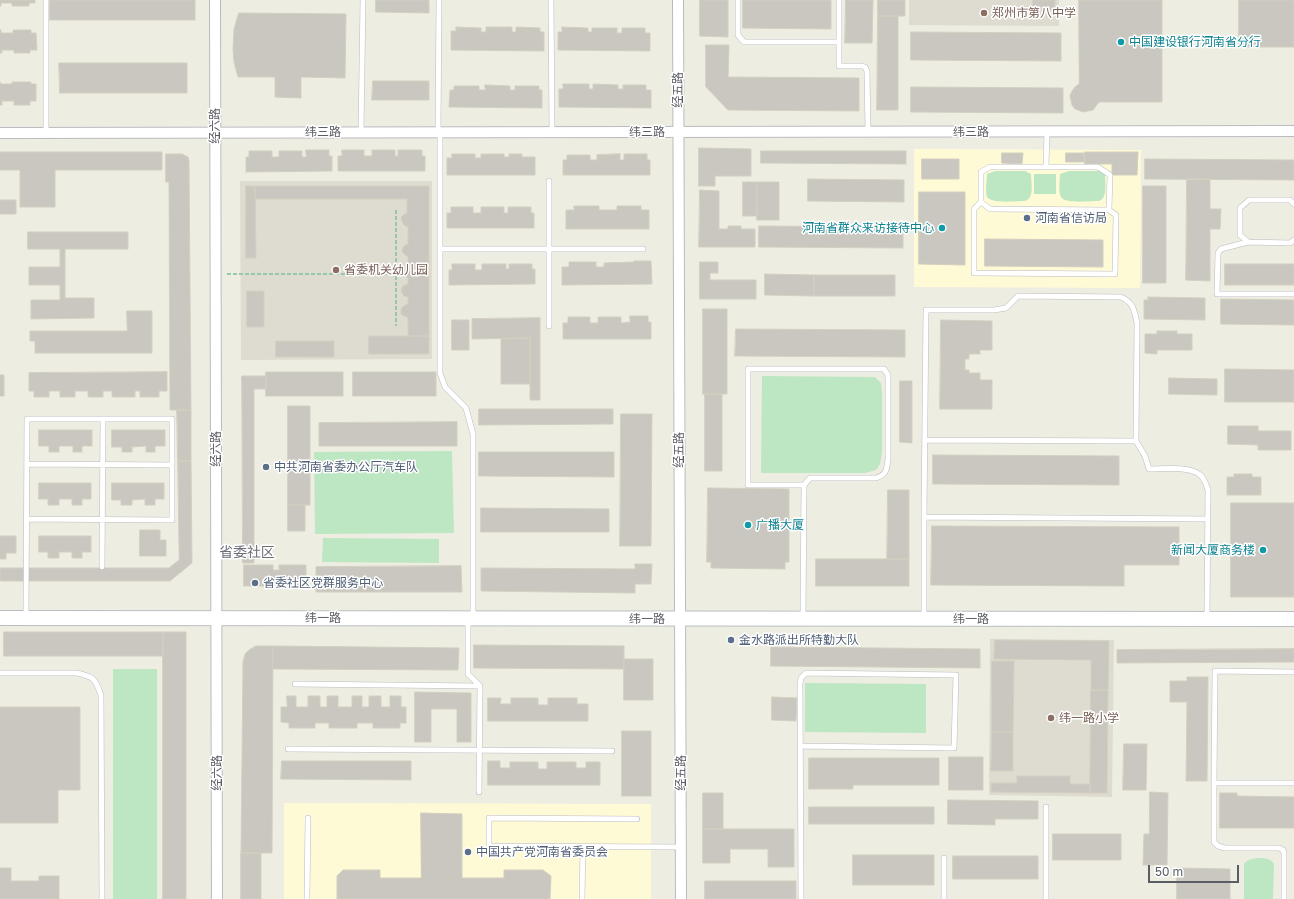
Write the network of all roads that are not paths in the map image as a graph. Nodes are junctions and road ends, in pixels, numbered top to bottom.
1 (46, 0) edge
2 (215, 0) edge
3 (362, 0) edge
4 (439, 0) edge
5 (551, 0) edge
6 (678, 0) edge
7 (738, 0) edge
8 (839, 0) edge
9 (839, 42) junction
10 (1294, 131) edge
11 (215, 132) junction
12 (361, 132) junction
13 (439, 132) junction
14 (552, 132) junction
15 (678, 132) junction
16 (868, 132) junction
17 (1046, 132) junction
18 (0, 133) edge
19 (46, 133) junction
20 (1046, 167) junction
21 (549, 181) dead end
22 (981, 202) junction
23 (1294, 204) edge
24 (1110, 210) junction
25 (1294, 240) edge
26 (1248, 242) junction
27 (440, 249) junction
28 (549, 249) junction
29 (643, 249) dead end
30 (1294, 294) edge
31 (549, 326) dead end
32 (103, 419) junction
33 (925, 440) junction
34 (1136, 441) junction
35 (27, 464) junction
36 (103, 464) junction
37 (172, 465) junction
38 (804, 485) junction
39 (924, 517) junction
40 (26, 519) junction
41 (102, 519) junction
42 (1208, 519) junction
43 (102, 567) dead end
44 (0, 618) edge
45 (26, 618) junction
46 (217, 618) junction
47 (471, 619) junction
48 (680, 619) junction
49 (802, 619) junction
50 (924, 619) junction
51 (1207, 619) junction
52 (1294, 619) edge
53 (1294, 672) edge
54 (0, 673) edge
55 (295, 684) dead end
56 (480, 686) junction
57 (800, 746) junction
58 (288, 749) dead end
59 (479, 751) junction
60 (612, 751) dead end
61 (1214, 783) junction
62 (1294, 783) edge
63 (479, 792) dead end
64 (1046, 808) dead end
65 (308, 818) dead end
66 (637, 819) dead end
67 (583, 847) junction
68 (681, 847) junction
69 (944, 858) dead end
70 (102, 899) edge
71 (217, 899) edge
72 (307, 899) edge
73 (582, 899) edge
74 (681, 899) edge
75 (801, 899) edge
76 (944, 899) edge
77 (1046, 899) edge
78 (1284, 899) edge

1 - 19 lane
2 - 11 street, 经六路
3 - 12 lane
4 - 13 lane
5 - 14 lane
6 - 15 street, 经五路
7 - 9 lane
8 - 9 lane
9 - 16 lane
10 - 17 street, 纬三路
11 - 12 street, 纬三路
11 - 19 street, 纬三路
11 - 46 street, 经六路
12 - 13 street, 纬三路
13 - 14 street, 纬三路
13 - 27 lane
14 - 15 street, 纬三路
15 - 16 street, 纬三路
15 - 48 street, 经五路
16 - 17 street, 纬三路
17 - 20 lane
18 - 19 street, 纬三路
20 - 22 lane
20 - 24 lane
21 - 28 lane
22 - 24 lane
22 - 24 lane
23 - 26 lane
25 - 26 lane
26 - 30 lane
27 - 28 lane
27 - 47 lane
28 - 29 lane
28 - 31 lane
32 - 35 lane
32 - 36 lane
32 - 37 lane
33 - 34 lane
33 - 34 lane
33 - 39 lane
34 - 42 lane
35 - 36 lane
35 - 40 lane
36 - 37 lane
36 - 41 lane
37 - 41 lane
38 - 38 lane
38 - 49 lane
39 - 42 lane
39 - 50 lane
40 - 41 lane
40 - 45 lane
41 - 43 lane
42 - 51 lane
44 - 45 street, 纬一路
45 - 46 street, 纬一路
46 - 47 street, 纬一路
46 - 71 street, 经六路
47 - 48 street, 纬一路
47 - 56 lane
48 - 49 street, 纬一路
48 - 68 street, 经五路
49 - 50 street, 纬一路
50 - 51 street, 纬一路
51 - 52 street, 纬一路
53 - 61 lane
54 - 70 lane
55 - 56 lane
56 - 59 lane
57 - 57 lane
57 - 75 lane
58 - 59 lane
59 - 60 lane
59 - 63 lane
61 - 62 lane
61 - 78 lane
64 - 77 lane
65 - 72 lane
66 - 67 lane
67 - 68 lane
67 - 73 lane
68 - 74 street, 经五路
69 - 76 lane

